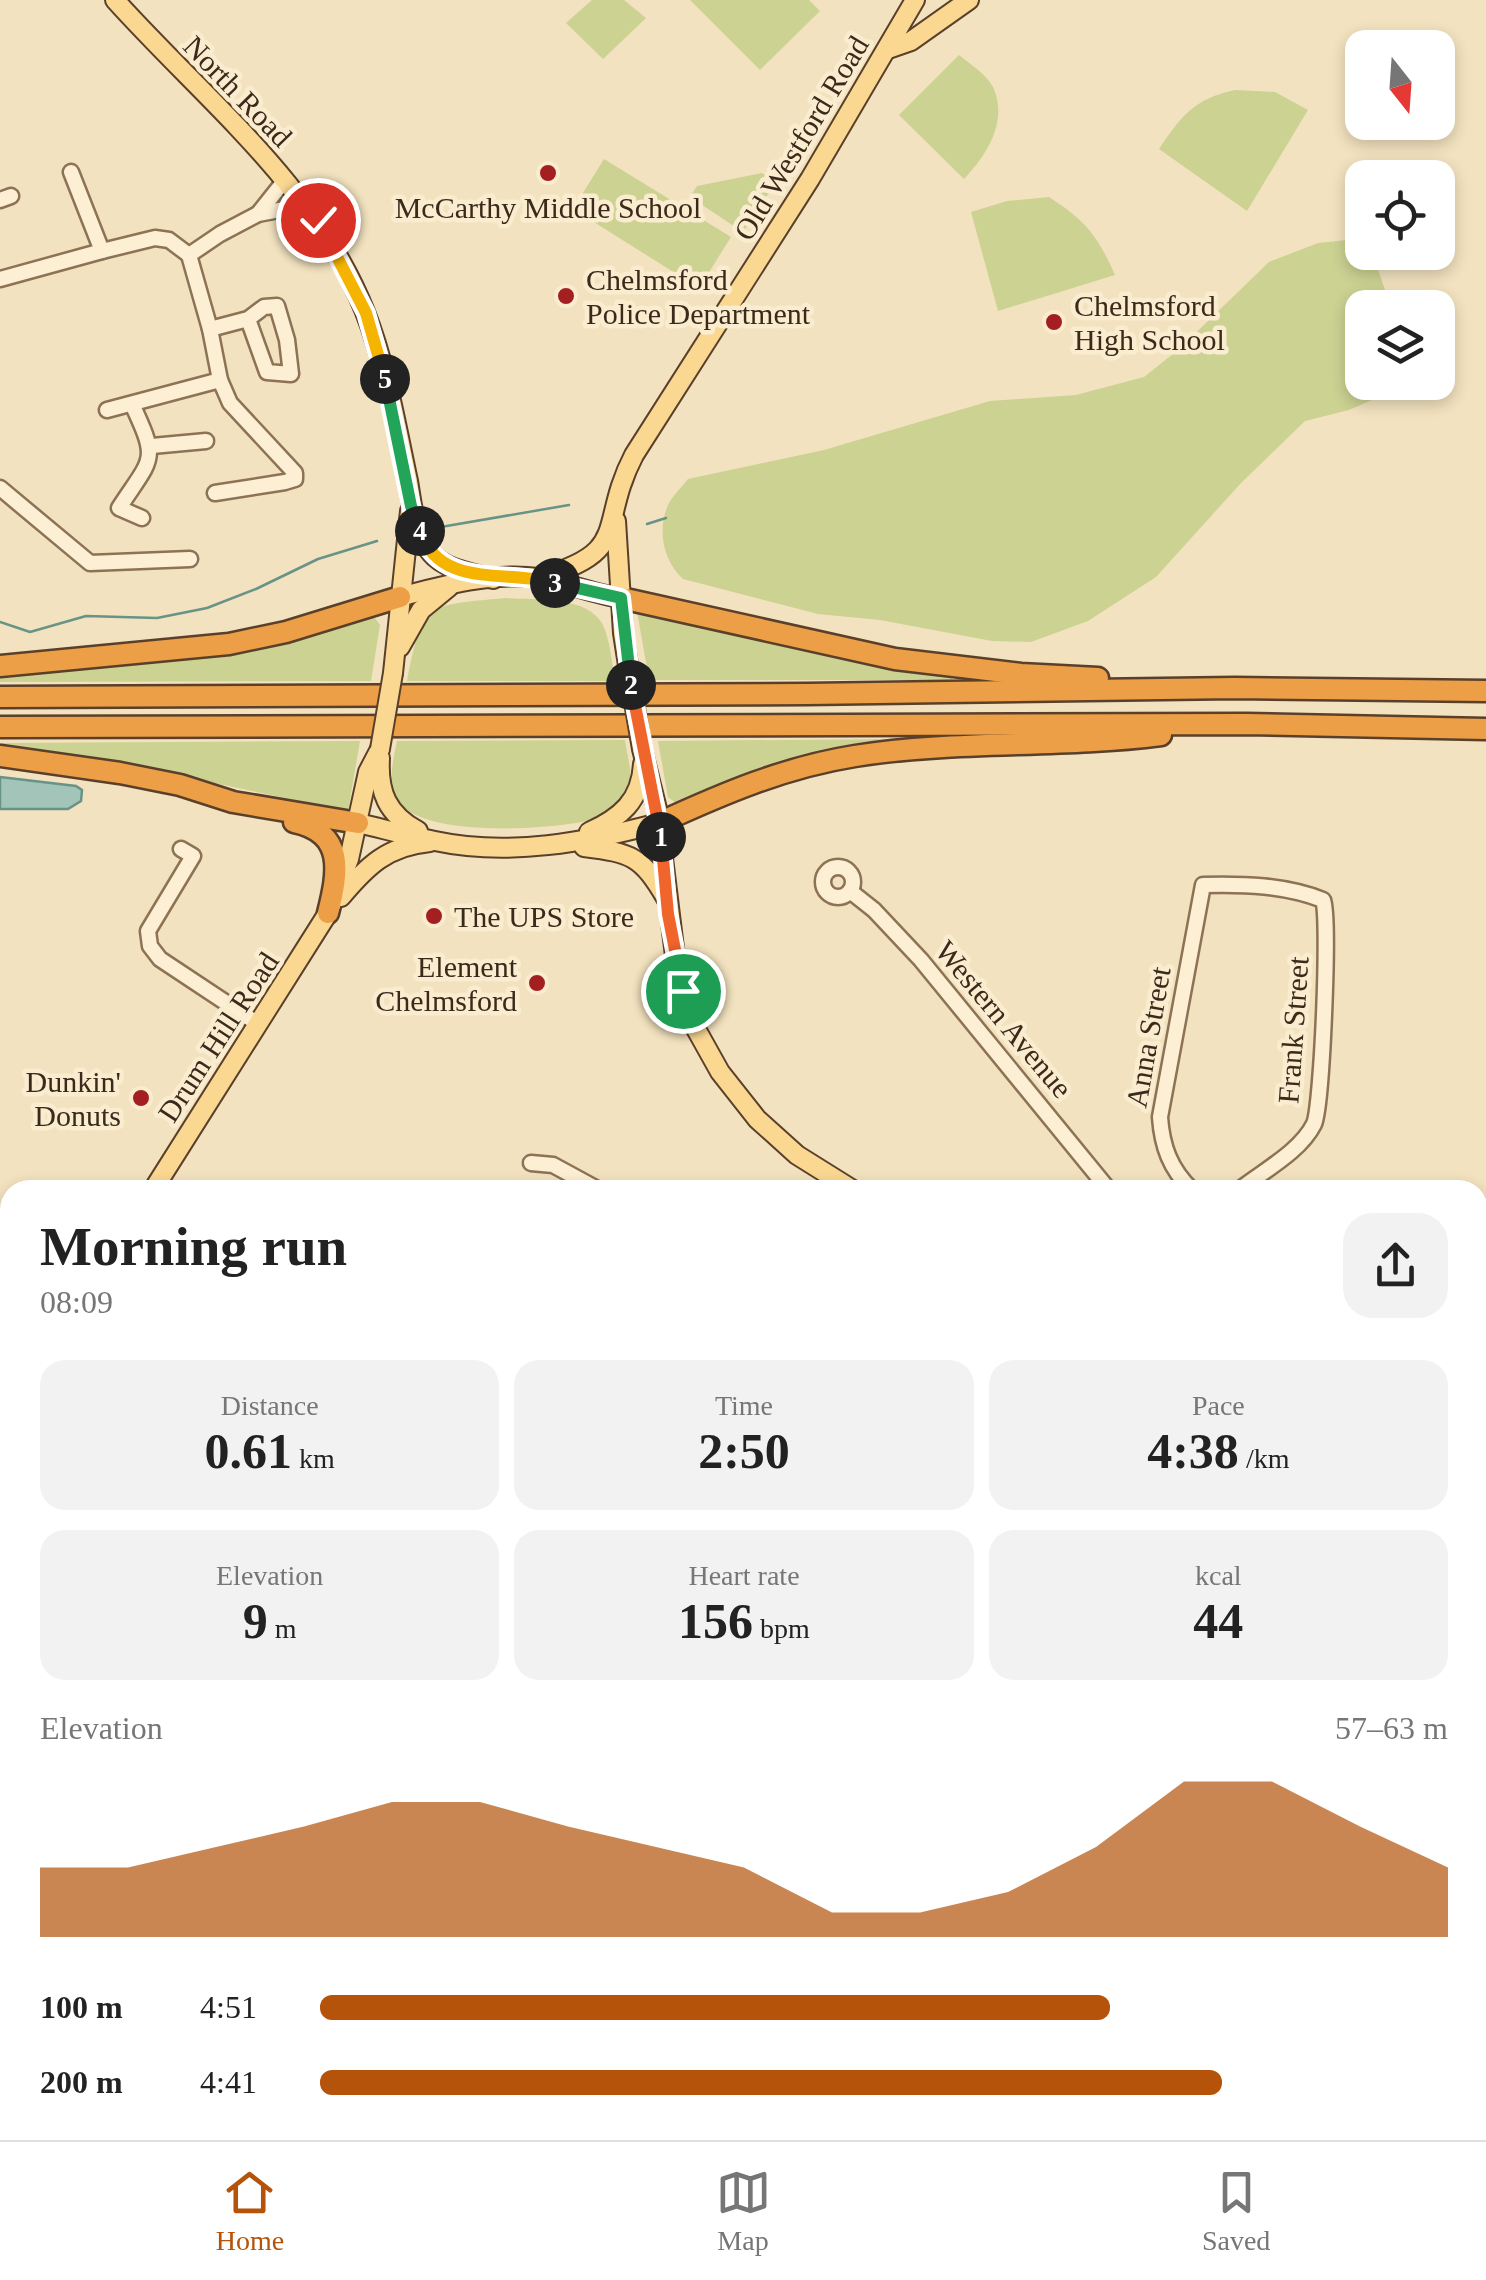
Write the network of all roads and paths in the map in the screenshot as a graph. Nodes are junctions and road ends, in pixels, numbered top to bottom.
1 (114, 0) edge
2 (915, 0) edge
3 (969, 0) edge
4 (888, 49) junction
5 (72, 172) dead end
6 (285, 180) junction
7 (306, 204) junction
8 (258, 214) junction
9 (102, 251) junction
10 (189, 256) junction
11 (0, 279) edge
12 (248, 319) junction
13 (210, 329) junction
14 (220, 380) junction
15 (132, 404) junction
16 (107, 410) dead end
17 (206, 441) dead end
18 (152, 446) junction
19 (0, 488) edge
20 (215, 493) dead end
21 (411, 506) junction
22 (614, 510) junction
23 (142, 518) dead end
24 (190, 559) dead end
25 (538, 578) junction
26 (493, 579) junction
27 (452, 584) junction
28 (400, 597) junction
29 (621, 598) junction
30 (395, 665) junction
31 (0, 666) edge
32 (1235, 688) junction
33 (1486, 691) edge
34 (0, 696) edge
35 (1248, 724) junction
36 (0, 726) edge
37 (1486, 729) edge
38 (380, 749) junction
39 (642, 754) junction
40 (0, 756) edge
41 (255, 806) junction
42 (659, 823) junction
43 (358, 824) junction
44 (435, 842) junction
45 (562, 844) junction
46 (182, 849) dead end
47 (1203, 885) joint
48 (850, 891) dead end
49 (666, 899) junction
50 (328, 913) junction
51 (258, 1024) junction
52 (532, 1164) dead end
53 (159, 1180) edge
54 (581, 1180) edge
55 (839, 1180) edge
56 (1101, 1180) edge
57 (1182, 1180) edge
58 (1252, 1180) edge

1 - 6 main road, North Road
2 - 4 main road, Old Westford Road
3 - 4 main road
4 - 22 main road, Old Westford Road
5 - 9 street
6 - 7 main road, North Road
6 - 8 street
7 - 8 street
7 - 21 main road, North Road
8 - 10 street
9 - 10 street
9 - 11 street
10 - 13 street
12 - 12 street
12 - 13 street
13 - 14 street
14 - 15 street
14 - 20 street
15 - 16 street
15 - 18 street
17 - 18 street
18 - 23 street
19 - 24 street
21 - 26 main road, North Road
21 - 28 main road, North Road
22 - 25 main road, Old Westford Road
22 - 29 main road, Old Westford Road
25 - 26 main road
25 - 29 main road
26 - 27 main road
27 - 28 main road
27 - 30 main road
28 - 30 main road, North Road
28 - 31 highway
29 - 32 highway
29 - 39 main road, bridge
30 - 38 main road, bridge
32 - 33 highway
32 - 34 highway
35 - 36 highway
35 - 37 highway
35 - 42 highway
38 - 43 main road, Drum Hill Road
38 - 44 main road
39 - 42 main road
39 - 45 main road
40 - 41 highway
41 - 43 highway
41 - 50 highway
42 - 45 main road
42 - 49 main road
43 - 44 main road
43 - 50 main road, Drum Hill Road
44 - 45 main road
44 - 50 main road, Drum Hill Road
45 - 49 main road
46 - 51 street
47 - 57 street, Anna Street
47 - 58 street, Frank Street
48 - 56 street, Western Avenue
49 - 55 main road
50 - 51 main road, Drum Hill Road
51 - 53 main road, Drum Hill Road
52 - 54 street

